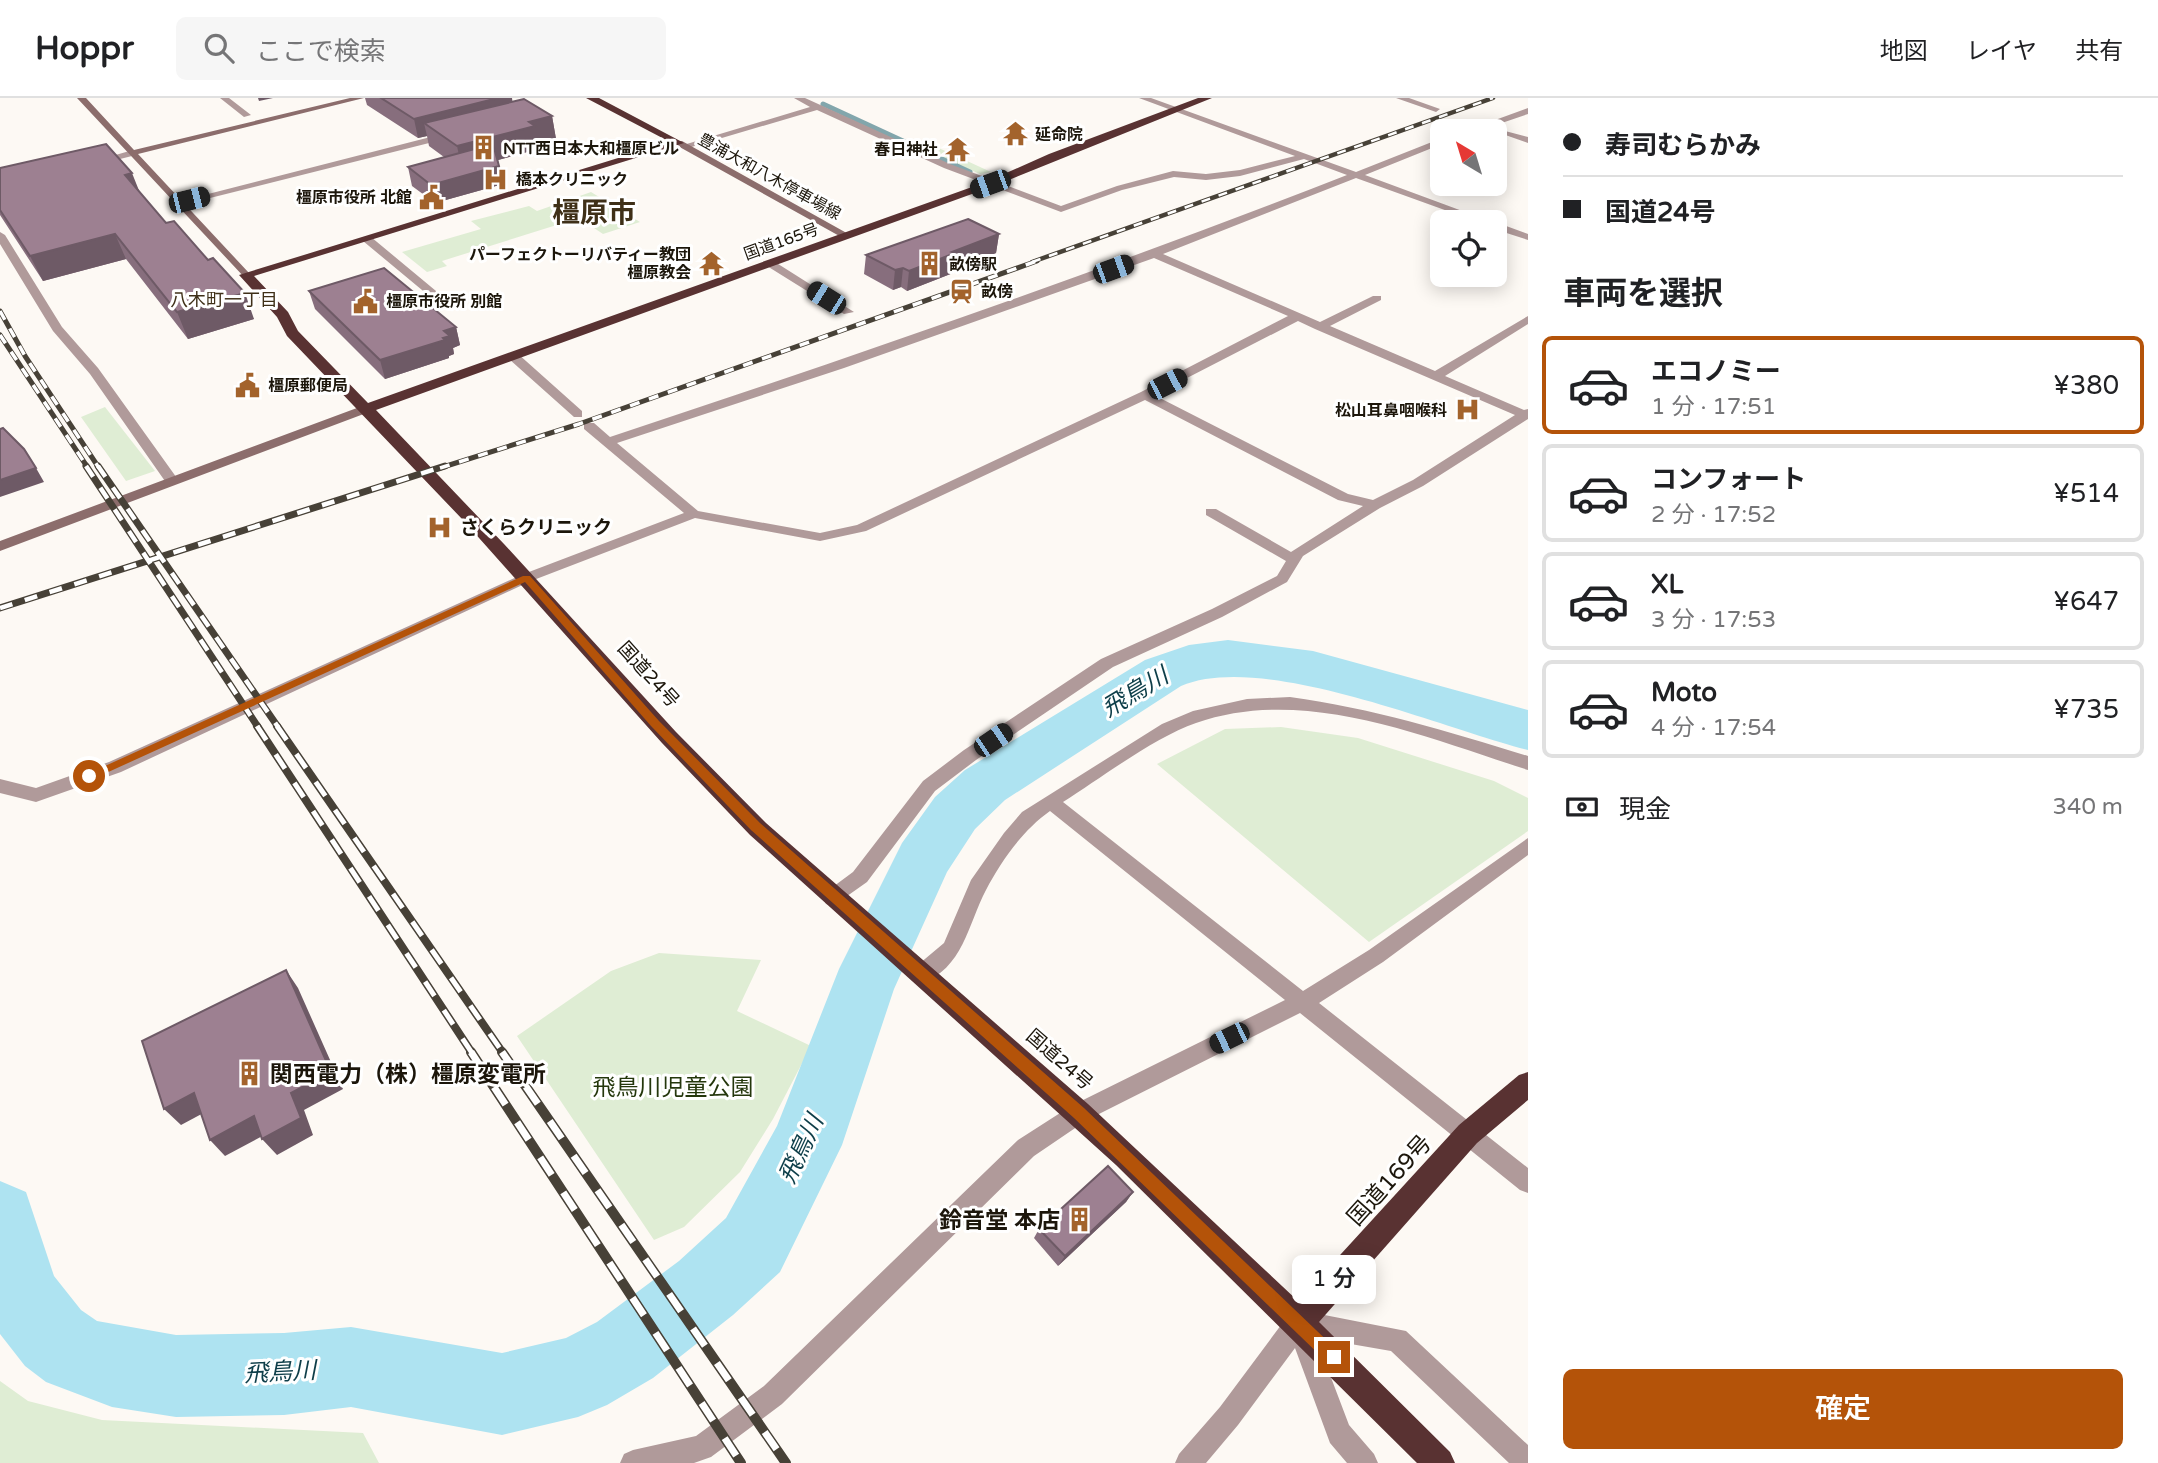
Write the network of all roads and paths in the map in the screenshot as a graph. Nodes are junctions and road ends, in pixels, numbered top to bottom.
1 (81, 98) edge
2 (224, 98) edge
3 (319, 98) edge
4 (360, 98) edge
5 (591, 98) edge
6 (798, 98) edge
7 (1143, 98) edge
8 (1207, 98) edge
9 (1400, 98) edge
10 (818, 107) junction
11 (1436, 109) dead end
12 (1174, 110) junction
13 (1528, 111) edge
14 (247, 115) junction
15 (1505, 119) edge
16 (461, 132) edge
17 (1507, 135) edge
18 (1528, 141) edge
19 (682, 145) junction
20 (1430, 146) edge
21 (133, 153) junction
22 (1305, 156) junction
23 (84, 165) edge
24 (1355, 174) junction
25 (990, 184) junction
26 (178, 203) junction
27 (1454, 210) edge
28 (1507, 230) edge
29 (0, 235) edge
30 (847, 236) junction
31 (1528, 237) edge
32 (367, 239) junction
33 (1154, 254) junction
34 (771, 264) junction
35 (245, 275) junction
36 (432, 293) dead end
37 (1377, 299) dead end
38 (848, 312) dead end
39 (1296, 317) junction
40 (1528, 319) edge
41 (1319, 327) junction
42 (513, 356) junction
43 (1436, 376) junction
44 (1145, 395) junction
45 (365, 409) junction
46 (578, 414) dead end
47 (1527, 414) edge
48 (589, 426) dead end
49 (610, 441) junction
50 (172, 481) junction
51 (1375, 505) junction
52 (1212, 512) dead end
53 (694, 514) junction
54 (0, 545) edge
55 (1294, 560) junction
56 (526, 578) junction
57 (1528, 763) edge
58 (0, 786) edge
59 (1050, 801) junction
60 (1528, 845) edge
61 (832, 898) junction
62 (915, 971) junction
63 (1304, 1001) junction
64 (1528, 1084) edge
65 (1079, 1113) junction
66 (1468, 1134) junction
67 (1528, 1182) edge
68 (1298, 1322) junction
69 (633, 1463) edge
70 (1188, 1463) edge
71 (1366, 1463) edge
72 (1439, 1463) edge
73 (1528, 1463) edge

1 - 21 main road
2 - 14 street
3 - 14 main road
4 - 21 main road
5 - 19 highway
6 - 10 street
7 - 12 street
8 - 12 highway, 国道165号
9 - 11 street
10 - 19 street
10 - 25 street
12 - 22 street
12 - 25 highway, 国道165号
13 - 15 street
14 - 21 main road
16 - 26 street
17 - 18 street
19 - 30 main road, 豊浦大和八木停車場線
19 - 32 highway
20 - 24 street
21 - 23 street
21 - 26 main road
22 - 24 street
22 - 25 street
24 - 27 street
24 - 33 street
25 - 30 highway, 国道165号
26 - 35 main road
28 - 31 street
29 - 50 street
30 - 34 highway, 国道165号
32 - 35 highway
32 - 36 street
33 - 39 street
33 - 49 street
34 - 38 street
34 - 42 highway, 国道165号
35 - 45 highway, 国道24号
37 - 41 street
39 - 41 street
39 - 44 street
40 - 43 street
41 - 43 street
42 - 45 highway, 国道165号
42 - 46 street
43 - 47 street
44 - 51 street
44 - 53 street
45 - 50 main road
45 - 56 highway, 国道24号
47 - 51 street
48 - 49 street
49 - 53 street
50 - 54 main road
51 - 55 street
52 - 55 street
53 - 56 street
55 - 61 street
56 - 58 street
56 - 61 highway, 国道24号
57 - 59 street
59 - 62 street
59 - 63 street
60 - 63 street
61 - 62 highway, 国道24号
62 - 65 highway, 国道24号
63 - 65 street
63 - 66 street
64 - 66 highway, 国道169号
65 - 68 highway, 国道24号
65 - 69 street
66 - 67 street
66 - 68 highway, 国道169号
68 - 70 street
68 - 71 street
68 - 72 highway, 国道24号
68 - 73 street

